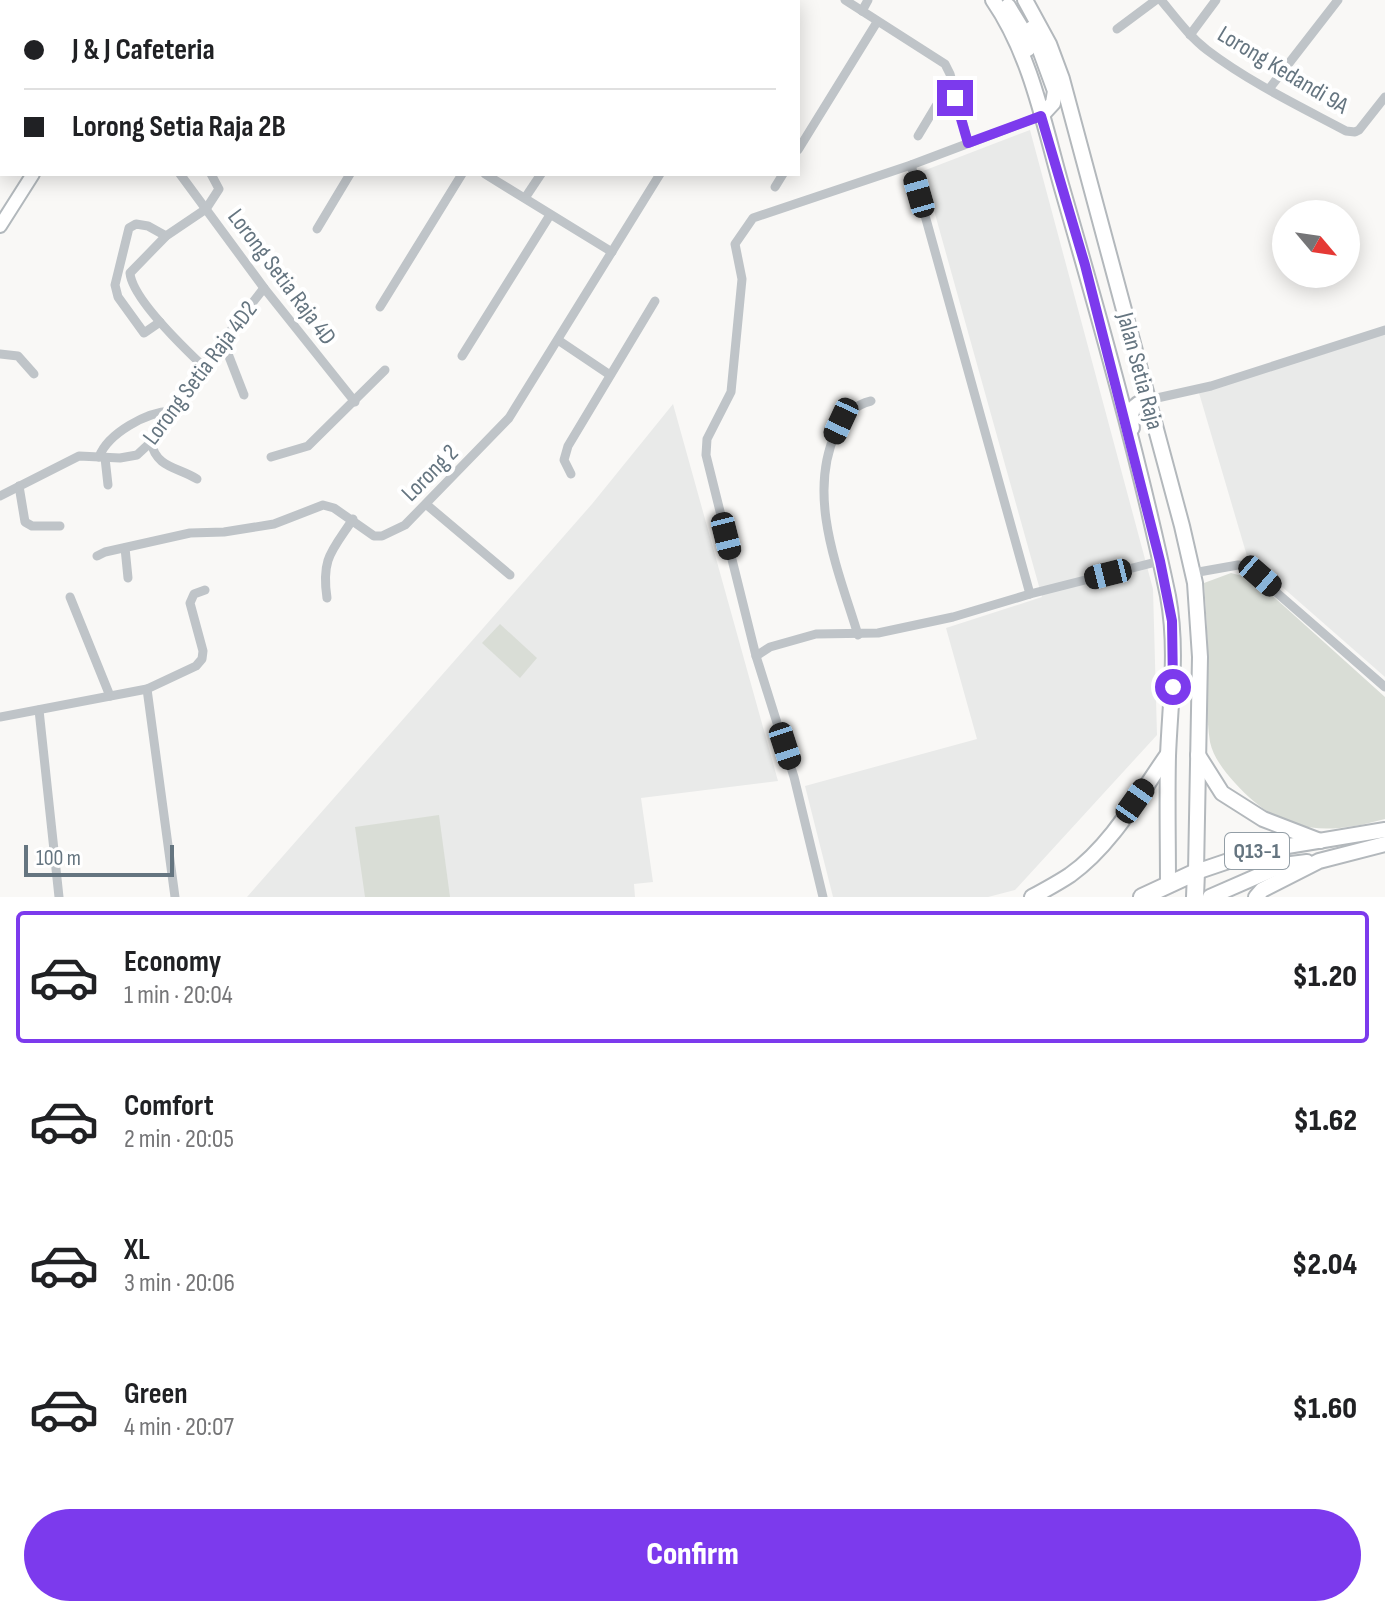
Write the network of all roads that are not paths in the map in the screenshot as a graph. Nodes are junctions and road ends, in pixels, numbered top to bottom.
1 (845, 0) edge
2 (868, 0) edge
3 (993, 0) edge
4 (1004, 0) edge
5 (1016, 0) edge
6 (1025, 0) edge
7 (1158, 0) edge
8 (1216, 0) edge
9 (1338, 0) edge
10 (862, 11) junction
11 (877, 22) junction
12 (1117, 29) dead end
13 (1190, 35) junction
14 (1024, 60) junction
15 (1269, 89) junction
16 (1385, 97) edge
17 (955, 98) junction
18 (1041, 116) junction
19 (918, 136) dead end
20 (968, 143) junction
21 (800, 147) edge
22 (911, 165) junction
23 (32, 176) edge
24 (181, 176) edge
25 (212, 176) edge
26 (349, 176) edge
27 (461, 176) edge
28 (488, 176) edge
29 (540, 176) edge
30 (659, 176) edge
31 (782, 176) edge
32 (775, 187) dead end
33 (525, 198) junction
34 (206, 209) junction
35 (550, 215) junction
36 (0, 226) edge
37 (317, 229) dead end
38 (166, 236) junction
39 (612, 252) junction
40 (264, 288) junction
41 (655, 301) dead end
42 (380, 307) dead end
43 (160, 322) junction
44 (1385, 330) edge
45 (558, 340) junction
46 (223, 341) junction
47 (0, 355) edge
48 (462, 356) dead end
49 (203, 366) junction
50 (385, 370) dead end
51 (34, 374) dead end
52 (610, 375) junction
53 (244, 395) dead end
54 (1148, 400) junction
55 (871, 401) dead end
56 (355, 402) junction
57 (171, 411) junction
58 (151, 442) junction
59 (271, 457) dead end
60 (102, 458) junction
61 (1137, 468) junction
62 (571, 474) dead end
63 (197, 479) dead end
64 (108, 485) dead end
65 (19, 486) junction
66 (0, 496) edge
67 (427, 505) junction
68 (353, 519) junction
69 (60, 526) dead end
70 (125, 548) junction
71 (97, 556) dead end
72 (1160, 561) junction
73 (1193, 573) junction
74 (510, 575) dead end
75 (128, 578) dead end
76 (205, 590) dead end
77 (1030, 594) junction
78 (70, 597) dead end
79 (327, 598) dead end
80 (858, 635) junction
81 (753, 643) junction
82 (770, 647) junction
83 (756, 656) junction
84 (1385, 687) edge
85 (147, 689) junction
86 (110, 696) junction
87 (39, 710) junction
88 (0, 717) edge
89 (1168, 753) junction
90 (1197, 753) junction
91 (1385, 830) edge
92 (1321, 841) junction
93 (1385, 844) edge
94 (1319, 861) junction
95 (1196, 872) junction
96 (1168, 891) edge
97 (59, 897) edge
98 (175, 897) edge
99 (823, 897) edge
100 (1032, 897) edge
101 (1142, 897) edge
102 (1195, 897) edge
103 (1210, 897) edge
104 (1256, 897) edge

1 - 10 street
2 - 10 street
3 - 14 main road, Jalan Setia Raja
4 - 14 main road
5 - 18 main road
6 - 54 main road, Jalan Setia Raja
7 - 12 street
7 - 13 street, Lorong Kedandi 9A
8 - 13 street
9 - 15 street
10 - 11 street
11 - 17 street
11 - 21 street
13 - 15 street, Lorong Kedandi 9A
14 - 18 main road, Jalan Setia Raja
15 - 16 street, Lorong Kedandi 9A
17 - 19 street
17 - 20 street
18 - 20 street
18 - 61 main road, Jalan Setia Raja
20 - 22 street
22 - 77 street
22 - 81 street
23 - 36 street
24 - 34 street, Lorong Setia Raja 4D
25 - 34 street
26 - 37 street
27 - 42 street
28 - 33 street
29 - 33 street
30 - 39 street, Lorong 2
31 - 32 street
33 - 35 street
34 - 38 street
34 - 40 street, Lorong Setia Raja 4D
35 - 39 street
35 - 48 street
38 - 43 street
38 - 43 street
39 - 45 street, Lorong 2
40 - 46 street, Lorong Setia Raja 4D2
40 - 56 street, Lorong Setia Raja 4D
41 - 52 street
43 - 49 street
44 - 54 street
45 - 52 street
45 - 67 street, Lorong 2
46 - 49 street, Lorong Setia Raja 4D2
46 - 53 street
47 - 51 street
49 - 57 street, Lorong Setia Raja 4D2
50 - 56 street
52 - 62 street
54 - 61 main road
54 - 73 main road, Jalan Setia Raja
55 - 80 street
56 - 59 street
57 - 58 street, Lorong Setia Raja 4D2
57 - 60 street
58 - 60 street, Lorong Setia Raja 4D2
58 - 63 street
60 - 64 street
60 - 65 street, Lorong Setia Raja 4D2
61 - 72 main road, Jalan Setia Raja
65 - 66 street, Lorong Setia Raja 4D2
65 - 69 street
67 - 68 street, Lorong 2
67 - 74 street
68 - 70 street, Lorong 2
68 - 79 street
70 - 71 street, Lorong 2
70 - 75 street
72 - 77 street
72 - 89 main road, Jalan Setia Raja
73 - 84 street
73 - 90 main road, Jalan Setia Raja
76 - 85 street
77 - 80 street
78 - 86 street
80 - 82 street
81 - 82 street
81 - 83 street
82 - 83 street
83 - 99 street
85 - 86 street
85 - 98 street
86 - 87 street
87 - 88 street
87 - 97 street
89 - 96 main road, Jalan Setia Raja
89 - 100 main road
90 - 92 main road
90 - 95 main road, Jalan Setia Raja
91 - 92 main road
92 - 95 main road, Q13-1
93 - 94 main road
94 - 103 main road
94 - 104 main road
95 - 96 highway
95 - 102 highway
96 - 101 highway

